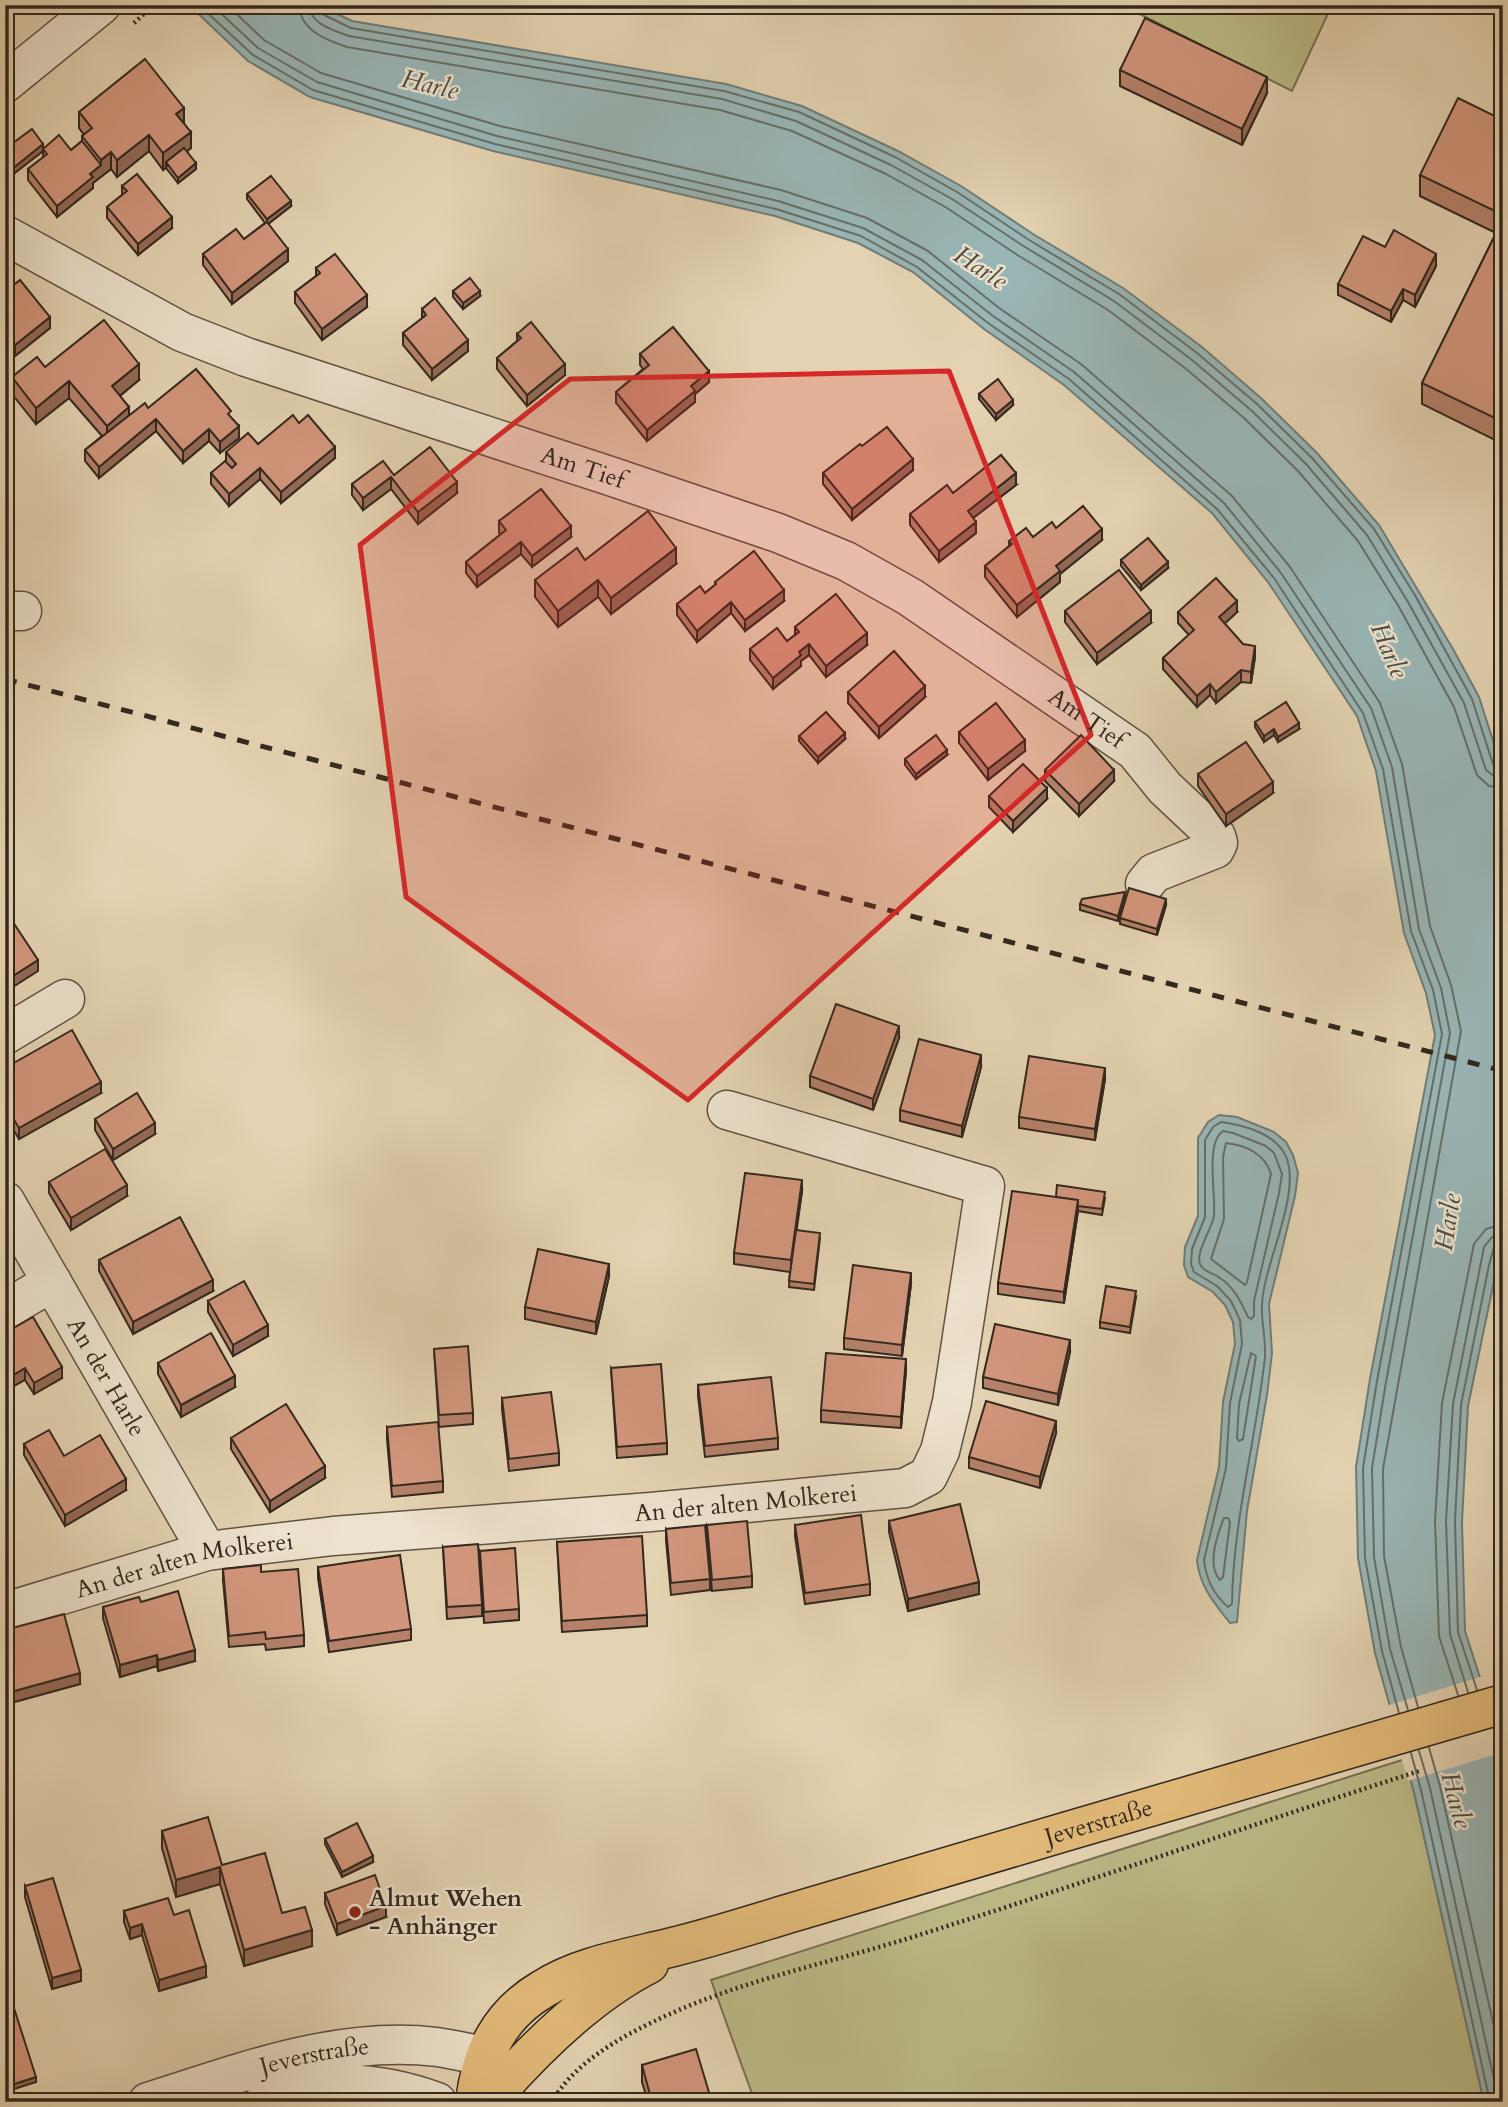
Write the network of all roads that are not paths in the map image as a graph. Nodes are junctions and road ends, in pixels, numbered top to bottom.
1 (101, 5) edge
2 (5, 82) edge
3 (5, 235) edge
4 (1145, 884) dead end
5 (65, 999) dead end
6 (5, 1035) edge
7 (727, 1110) dead end
8 (5, 1201) edge
9 (52, 1282) junction
10 (5, 1310) edge
11 (207, 1551) junction
12 (5, 1612) edge
13 (1503, 1704) edge
14 (694, 1941) junction
15 (484, 2056) junction
16 (148, 2102) edge
17 (264, 2102) edge
18 (437, 2102) edge
19 (475, 2102) edge
20 (488, 2102) edge

1 - 2 street
3 - 4 street, Am Tief
5 - 6 street
7 - 11 street, An der alten Molkerei
8 - 9 street, An der Harle
9 - 10 street
9 - 11 street, An der Harle
11 - 12 street, An der alten Molkerei
13 - 14 main road, Jeverstraße
14 - 15 main road, Jeverstraße
14 - 20 main road, Jeverstraße
15 - 16 street, Jeverstraße
15 - 19 main road, Jeverstraße
17 - 18 street, Jeverstraße

